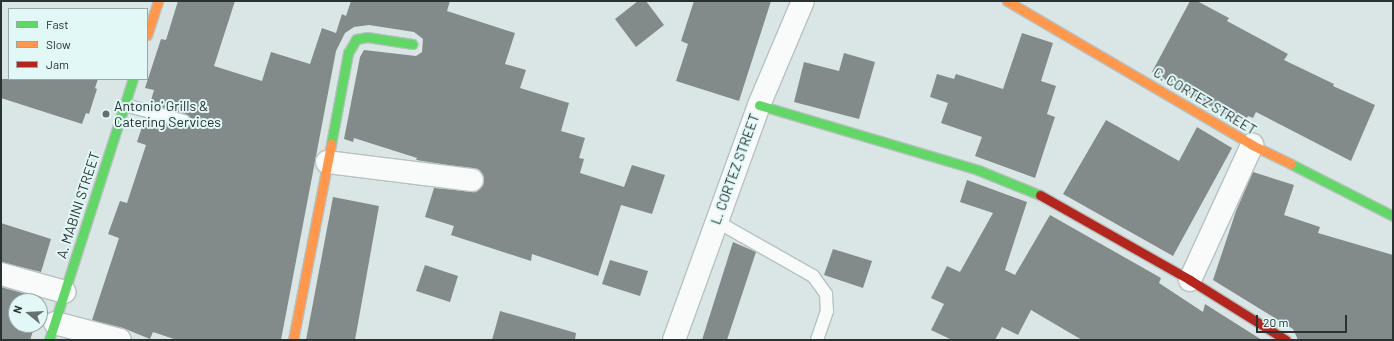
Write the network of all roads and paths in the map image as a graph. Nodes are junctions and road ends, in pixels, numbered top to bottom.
1 (158, 1) edge
2 (804, 1) edge
3 (1007, 1) edge
4 (148, 32) edge
5 (412, 44) dead end
6 (133, 80) edge
7 (125, 105) junction
8 (759, 105) junction
9 (184, 121) dead end
10 (1252, 145) junction
11 (327, 162) junction
12 (472, 180) dead end
13 (1393, 216) edge
14 (716, 221) junction
15 (1, 274) edge
16 (1190, 280) junction
17 (65, 292) junction
18 (52, 332) edge
19 (120, 340) edge
20 (293, 340) edge
21 (674, 340) edge
22 (817, 340) edge
23 (1286, 340) edge

1 - 4 street
2 - 8 street, L. CORTEZ STREET
3 - 10 street, C. CORTEZ STREET
5 - 11 street
6 - 7 street, A. MABINI STREET
7 - 9 lane
7 - 17 street, A. MABINI STREET
8 - 14 street, L. CORTEZ STREET
8 - 16 street
10 - 13 street, C. CORTEZ STREET
10 - 16 street
11 - 12 street
11 - 20 street
14 - 21 street, L. CORTEZ STREET
14 - 22 lane
15 - 17 street
16 - 23 street
17 - 18 street, A. MABINI STREET
18 - 19 street

